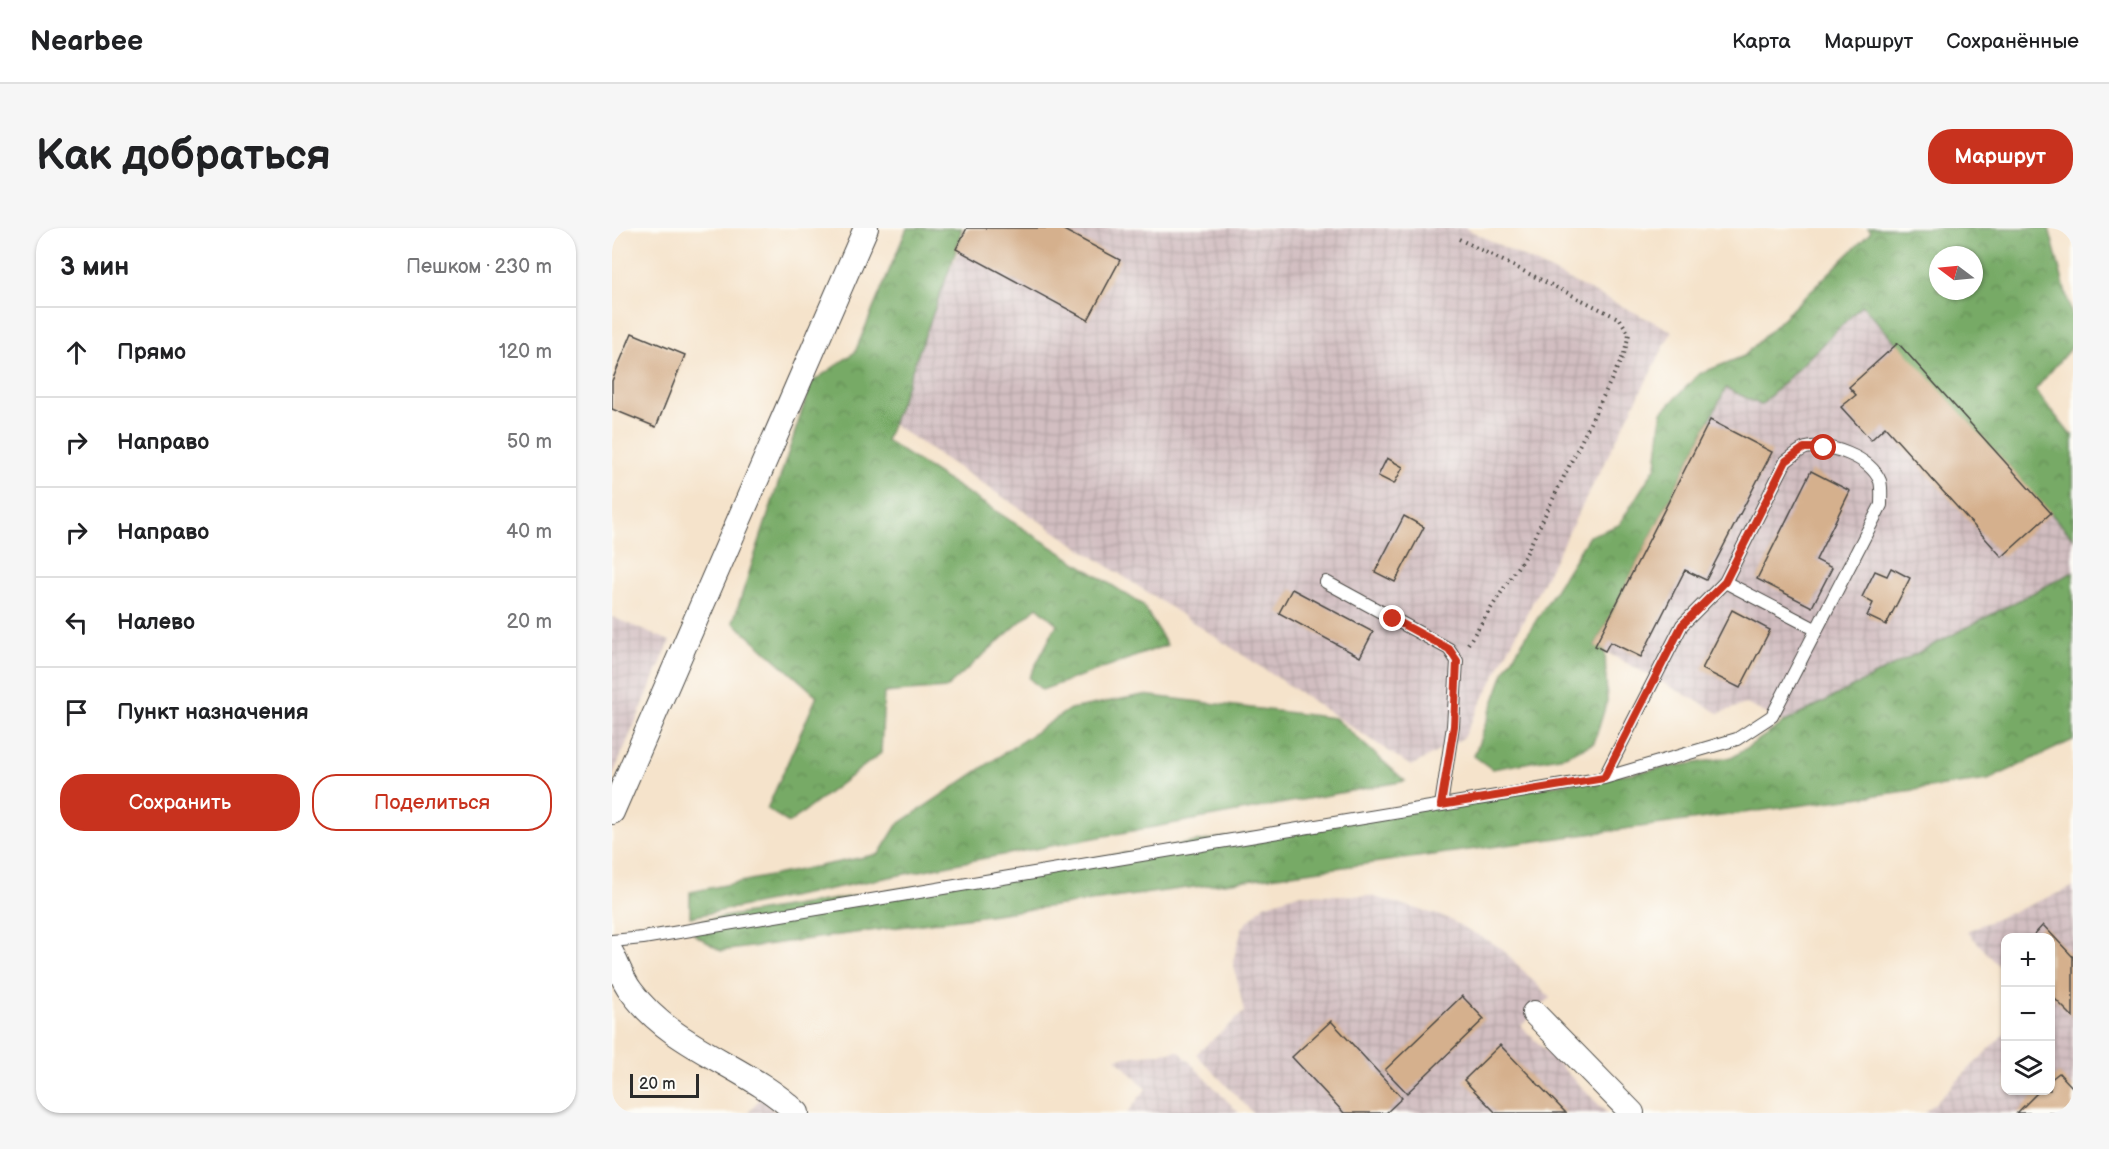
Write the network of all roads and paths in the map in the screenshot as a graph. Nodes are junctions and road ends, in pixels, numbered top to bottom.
1 (866, 228) edge
2 (1459, 239) dead end
3 (1326, 582) dead end
4 (1725, 582) junction
5 (1817, 630) junction
6 (1457, 661) junction
7 (1604, 778) junction
8 (1441, 805) junction
9 (612, 812) edge
10 (612, 941) edge
11 (612, 954) edge
12 (1534, 1013) dead end
13 (797, 1113) edge
14 (1632, 1113) edge

1 - 9 street
2 - 6 path
3 - 6 lane
4 - 5 lane
4 - 5 lane
4 - 7 lane
5 - 7 lane
6 - 8 lane
7 - 8 lane
8 - 10 lane
11 - 13 street
12 - 14 street

